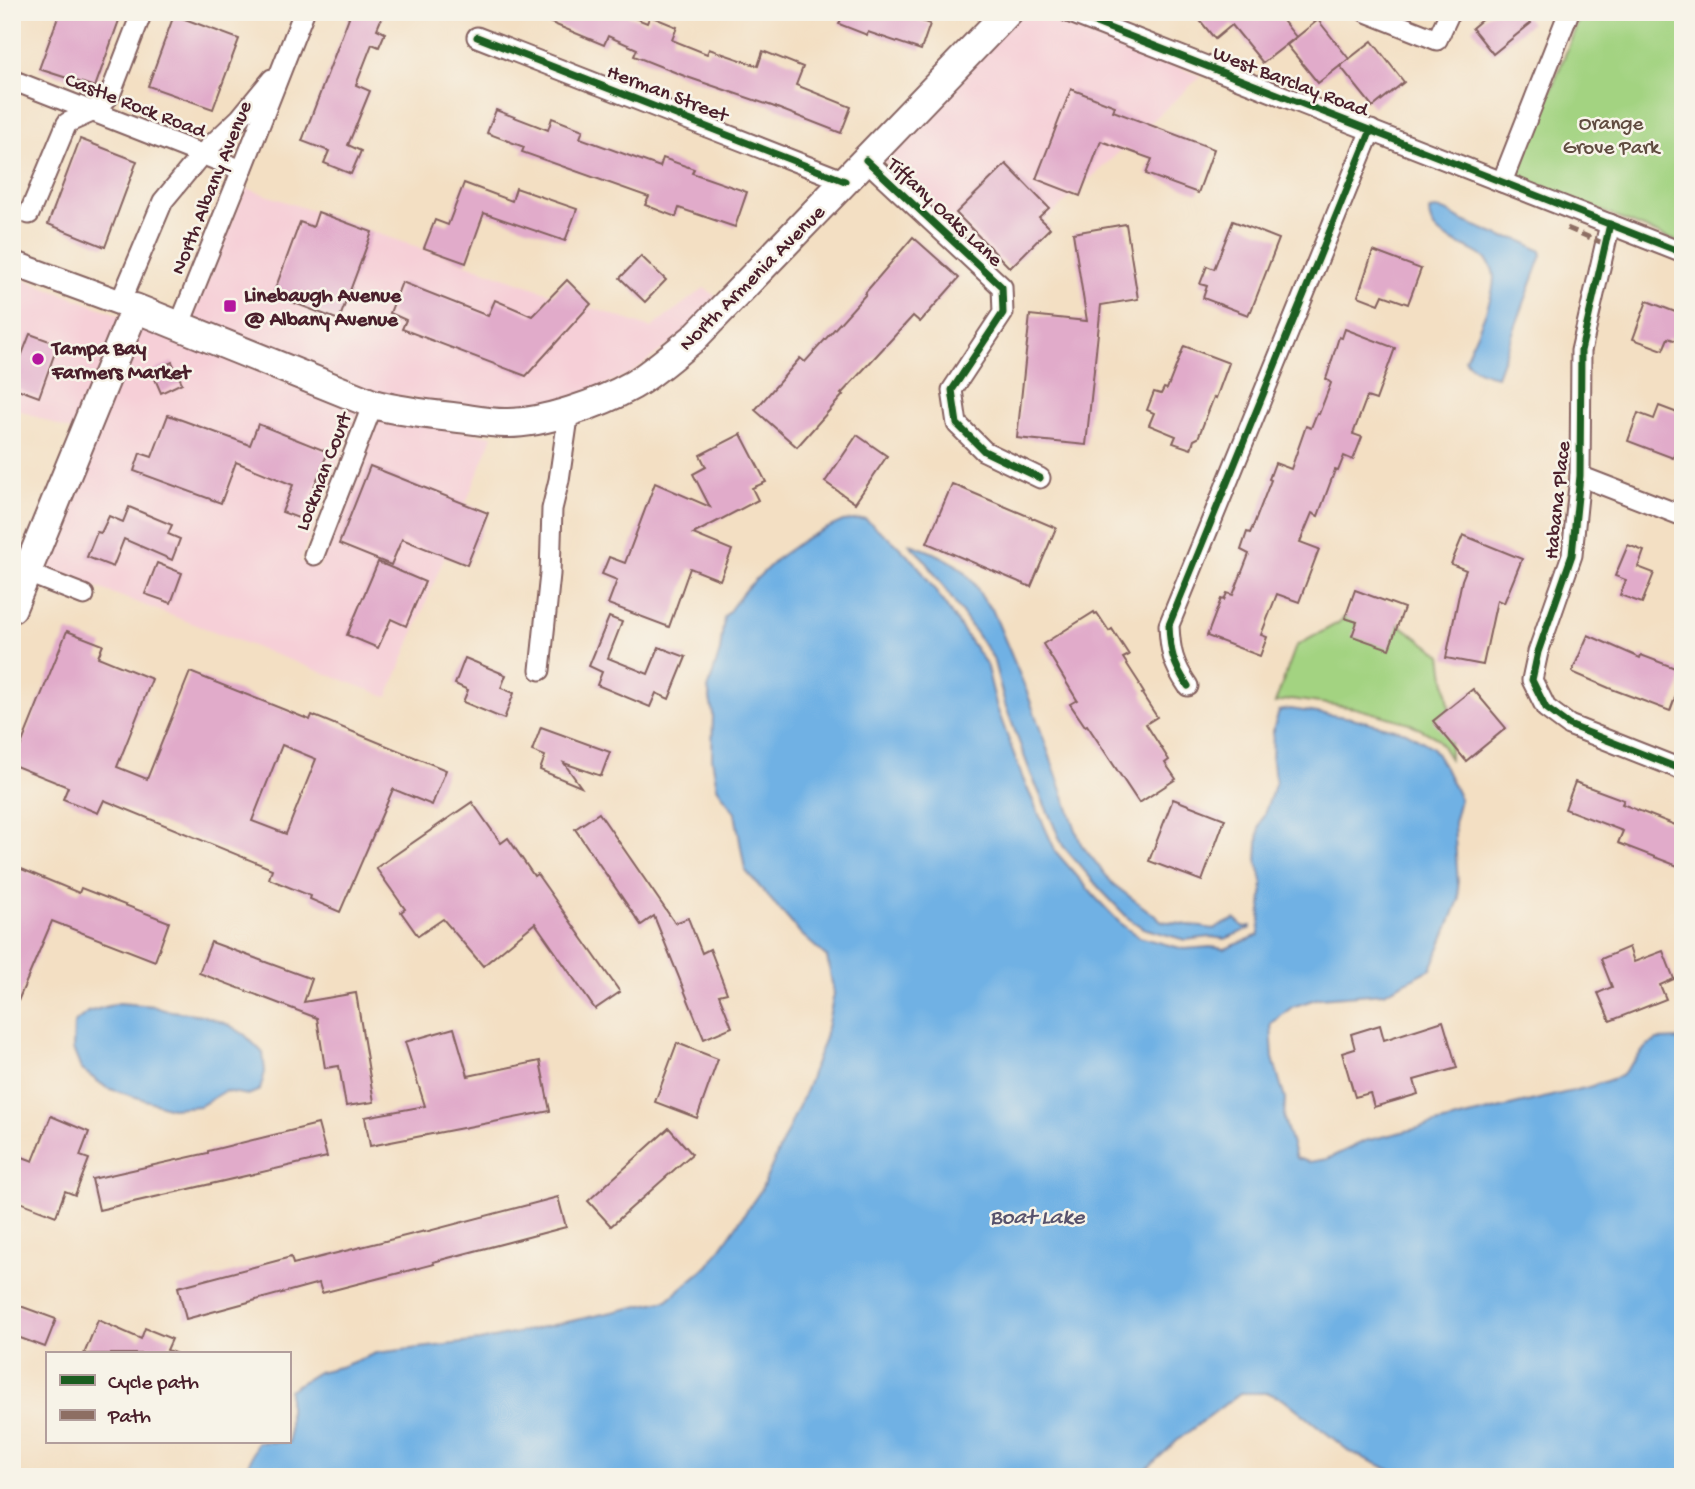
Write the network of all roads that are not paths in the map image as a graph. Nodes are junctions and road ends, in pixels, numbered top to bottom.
1 (142, 12) edge
2 (304, 12) edge
3 (1008, 12) edge
4 (1068, 12) edge
5 (1366, 12) edge
6 (1450, 12) edge
7 (1569, 12) edge
8 (477, 37) dead end
9 (283, 65) junction
10 (12, 80) edge
11 (94, 111) junction
12 (1371, 130) junction
13 (202, 154) junction
14 (866, 160) junction
15 (242, 170) junction
16 (845, 181) junction
17 (1502, 181) junction
18 (29, 214) dead end
19 (1610, 224) junction
20 (1683, 253) edge
21 (12, 263) edge
22 (128, 306) junction
23 (179, 326) junction
24 (373, 404) junction
25 (569, 411) junction
26 (1580, 475) junction
27 (1041, 478) dead end
28 (1683, 516) edge
29 (314, 555) dead end
30 (19, 570) edge
31 (84, 595) dead end
32 (12, 608) edge
33 (540, 670) dead end
34 (1188, 686) dead end
35 (1683, 770) edge

1 - 11 street
2 - 9 street, North Albany Avenue
3 - 14 main road, North Armenia Avenue
4 - 12 street, West Barclay Road
5 - 6 street
7 - 17 street
8 - 16 street, Herman Street
9 - 13 street, North Albany Avenue
9 - 15 street, North Albany Avenue
10 - 11 street, Castle Rock Road
11 - 13 street, Castle Rock Road
11 - 18 street
12 - 17 street, West Barclay Road
12 - 34 street
13 - 15 street, Castle Rock Road
13 - 22 street, North Albany Avenue
14 - 16 main road, North Armenia Avenue
14 - 27 street, Tiffany Oaks Lane
15 - 23 street, North Albany Avenue
16 - 25 main road, North Armenia Avenue
17 - 19 street, West Barclay Road
19 - 20 street, West Barclay Road
19 - 26 street, Habana Place
21 - 22 street
22 - 23 main road, North Armenia Avenue
22 - 30 main road
23 - 24 main road, North Armenia Avenue
24 - 25 main road, North Armenia Avenue
24 - 29 street, Lockman Court
25 - 33 street
26 - 28 street
26 - 35 street, Habana Place
30 - 31 street
30 - 32 main road

